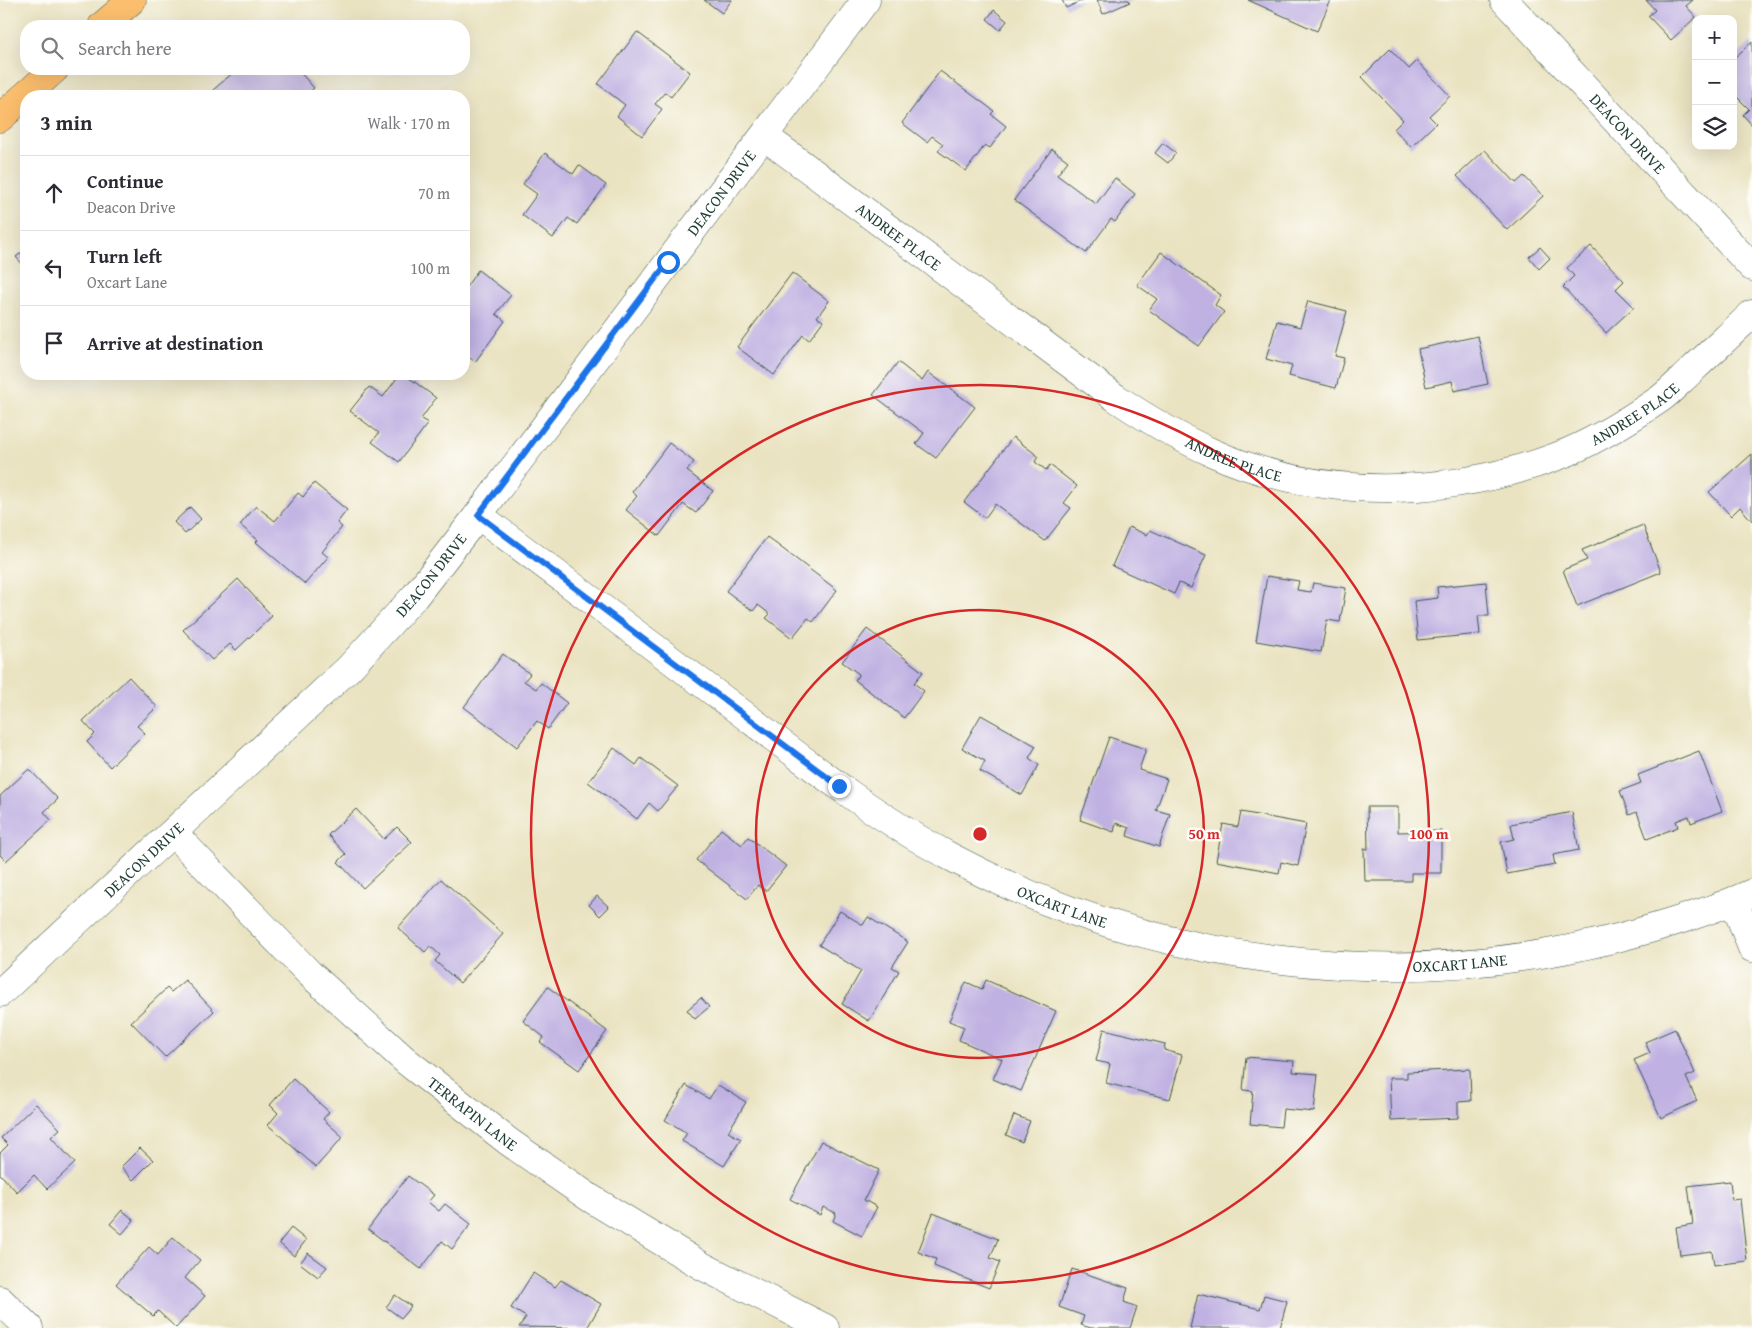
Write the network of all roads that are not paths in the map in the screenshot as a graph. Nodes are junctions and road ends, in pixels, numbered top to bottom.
1 (132, 0) edge
2 (866, 0) edge
3 (1504, 0) edge
4 (109, 20) edge
5 (48, 75) edge
6 (31, 90) edge
7 (20, 100) edge
8 (0, 118) edge
9 (764, 136) junction
10 (1752, 268) edge
11 (1752, 314) edge
12 (478, 515) junction
13 (172, 833) junction
14 (1743, 897) edge
15 (1752, 948) edge
16 (0, 993) edge
17 (0, 1300) edge
18 (29, 1328) edge
19 (825, 1328) edge

1 - 4 main road
2 - 9 street, DEACON DRIVE
3 - 10 street, DEACON DRIVE
5 - 6 main road
7 - 8 main road
9 - 11 street, ANDREE PLACE
9 - 12 street, DEACON DRIVE
12 - 13 street, DEACON DRIVE
12 - 14 street, OXCART LANE
13 - 16 street, DEACON DRIVE
13 - 19 street, TERRAPIN LANE
14 - 15 street
17 - 18 street

